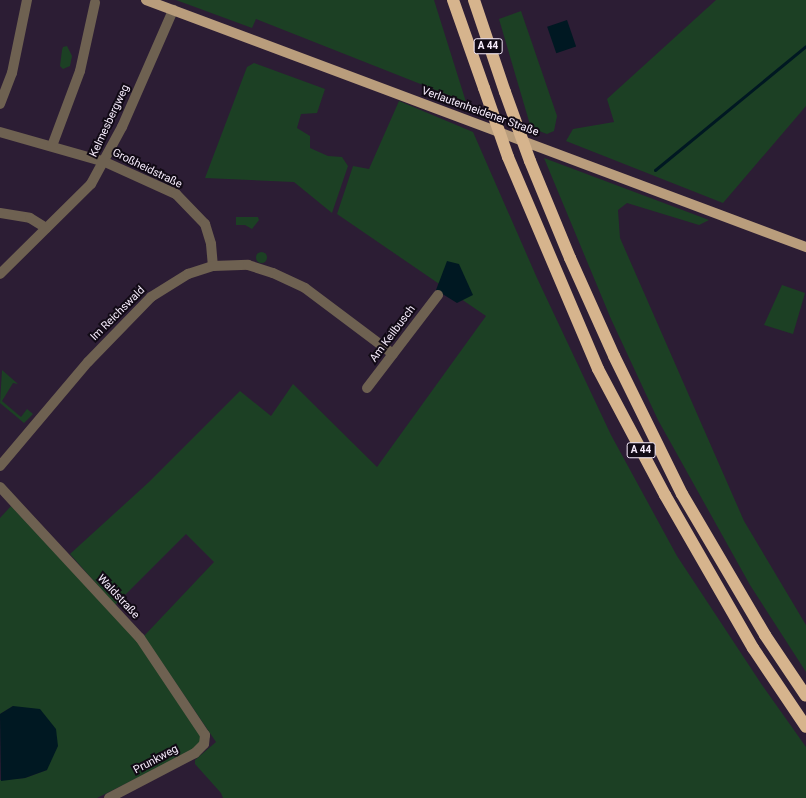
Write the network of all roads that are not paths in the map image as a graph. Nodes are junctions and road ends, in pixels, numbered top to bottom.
1 (27, 0) edge
2 (146, 0) edge
3 (453, 0) edge
4 (474, 0) edge
5 (95, 3) dead end
6 (173, 10) junction
7 (0, 104) edge
8 (0, 132) edge
9 (52, 146) junction
10 (105, 162) junction
11 (0, 212) edge
12 (46, 228) junction
13 (806, 247) edge
14 (213, 266) junction
15 (0, 274) edge
16 (438, 295) dead end
17 (393, 354) junction
18 (368, 388) dead end
19 (0, 466) edge
20 (0, 487) edge
21 (806, 696) edge
22 (806, 727) edge
23 (205, 735) joint
24 (109, 798) edge

1 - 7 street
2 - 6 main road, Verlautenheidener Straße
3 - 22 highway, A 44, bridge
4 - 21 highway, A 44, bridge
5 - 9 street
6 - 10 street, Kelmesbergweg
6 - 13 main road, Verlautenheidener Straße
8 - 9 street, Großheidstraße
9 - 10 street, Großheidstraße
10 - 12 street, Kelmesbergweg
10 - 14 street, Großheidstraße
11 - 12 street
12 - 15 street, Kelmesbergweg
14 - 17 street, Im Reichswald
14 - 19 street, Im Reichswald
16 - 17 street, Am Keilbusch
17 - 18 street, Am Keilbusch
20 - 23 street, Waldstraße
23 - 24 street, Prunkweg

